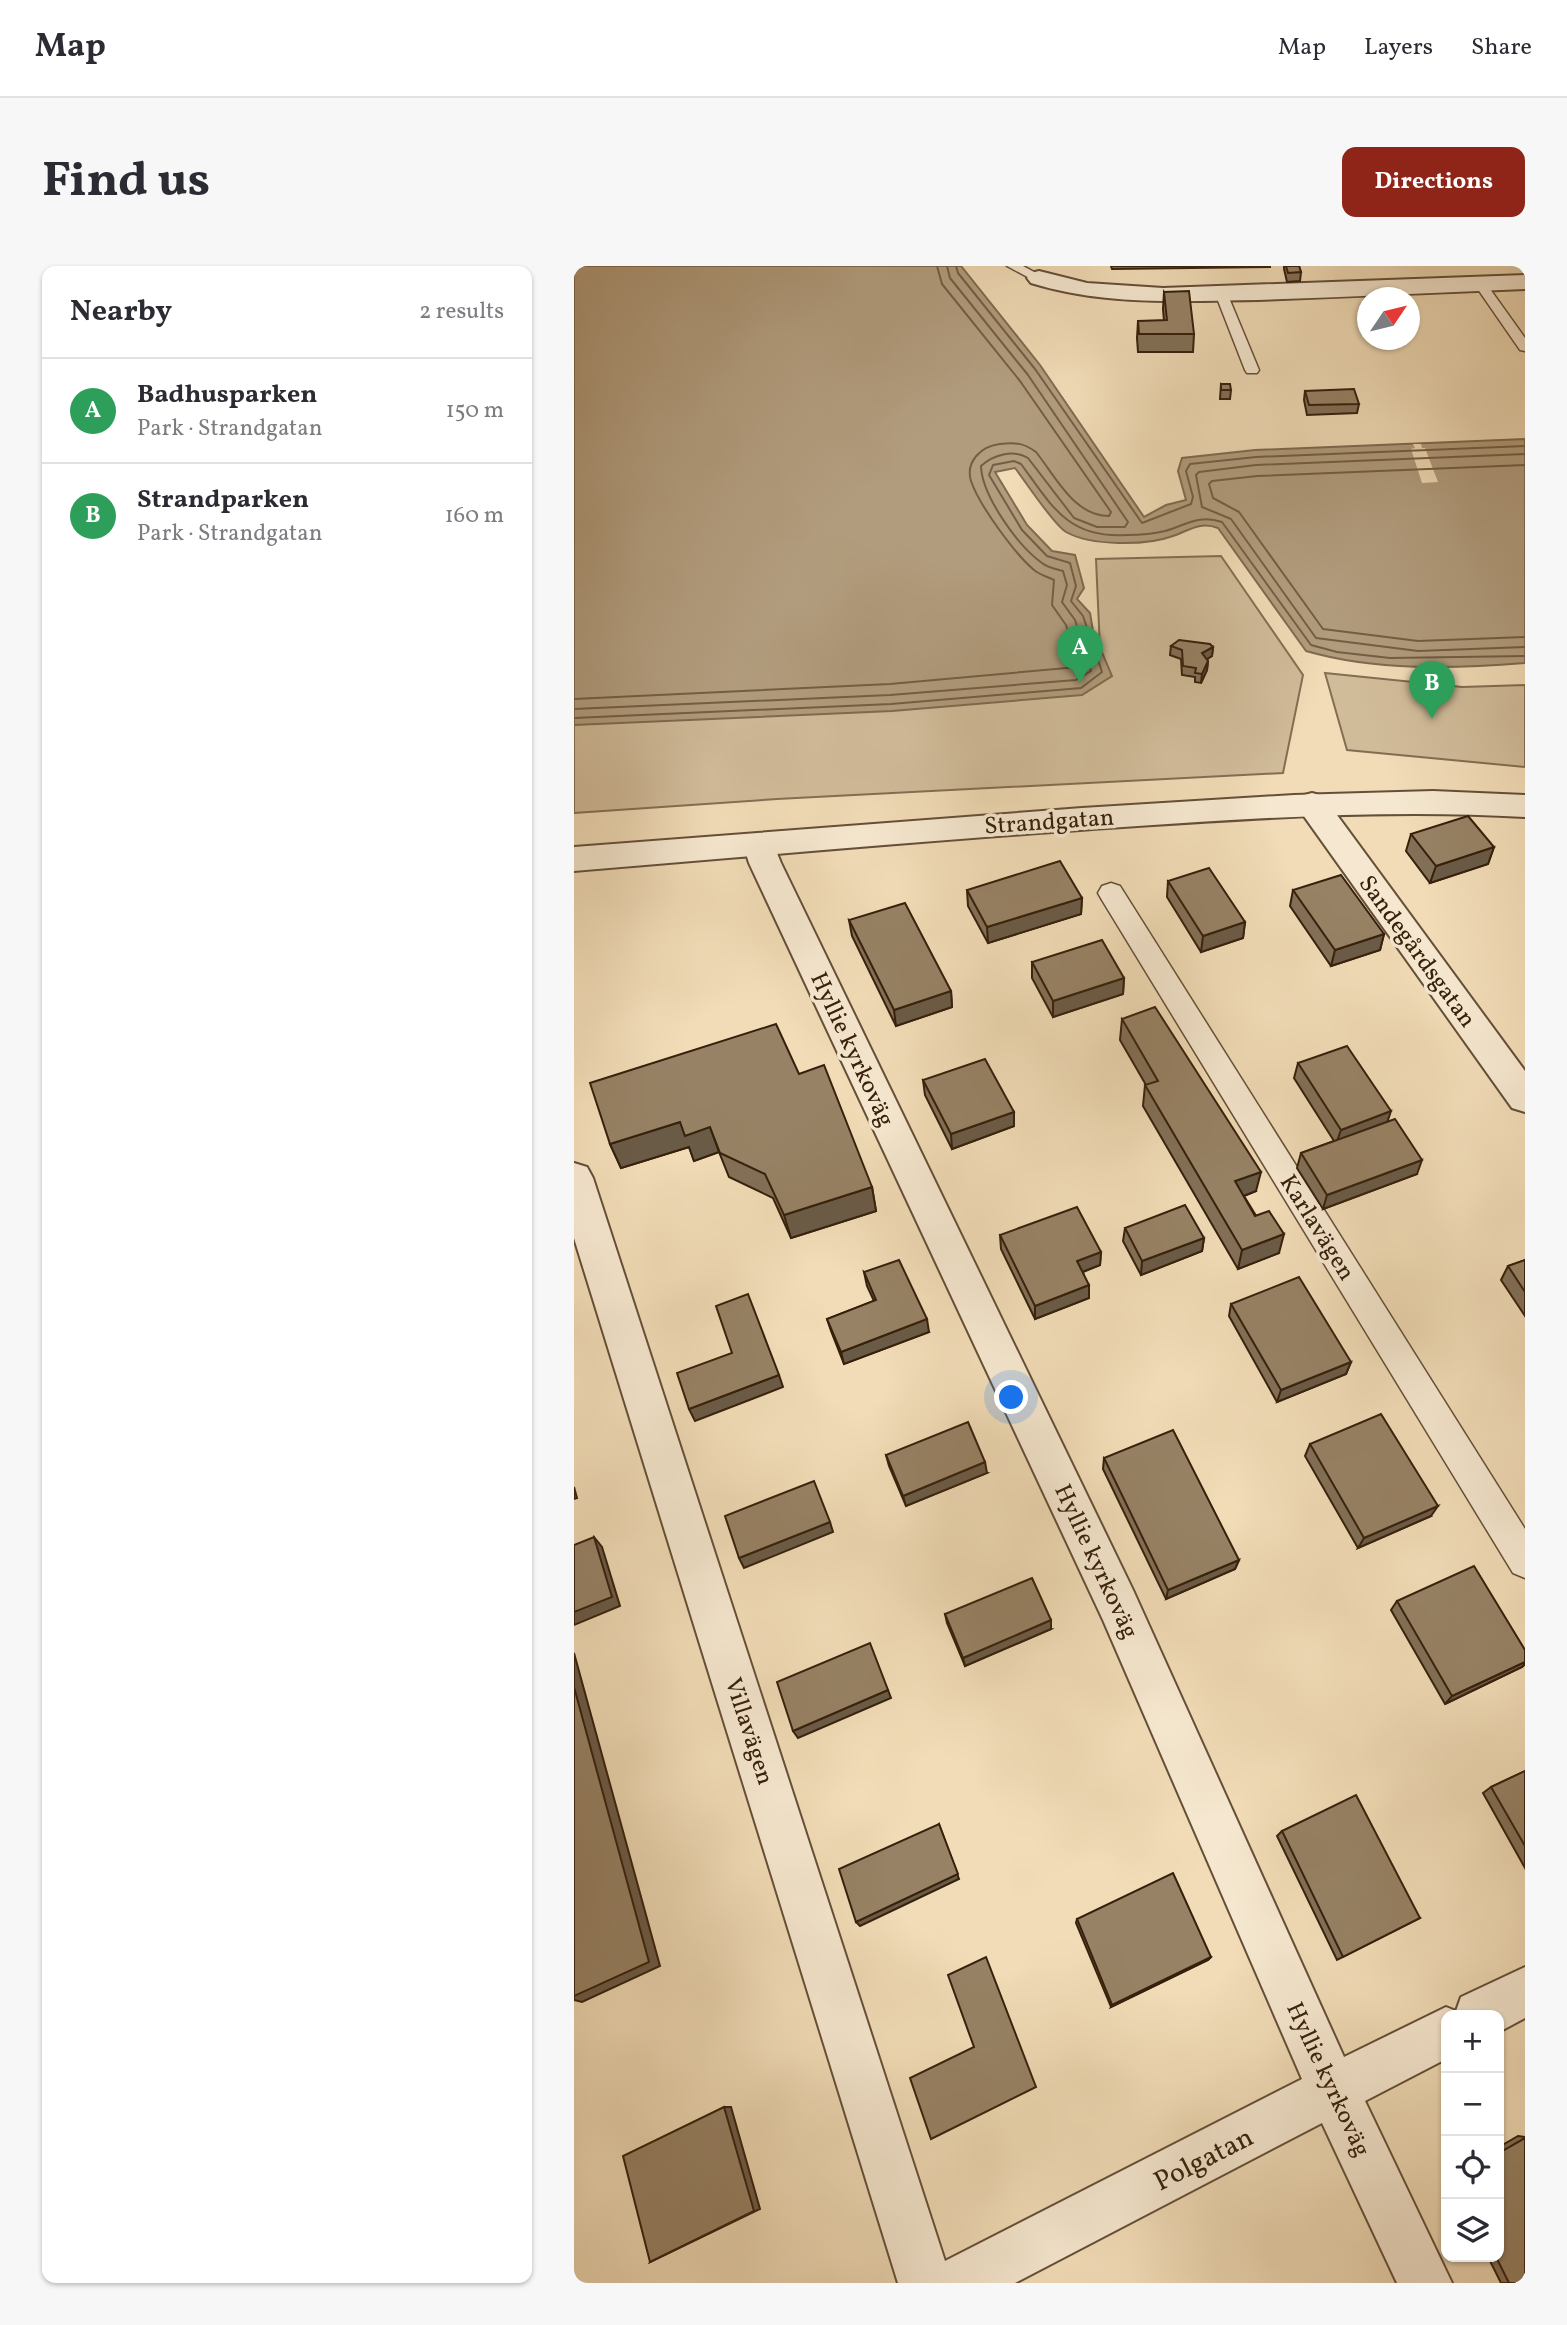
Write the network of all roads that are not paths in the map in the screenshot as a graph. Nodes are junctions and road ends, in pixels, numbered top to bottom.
1 (1013, 266) edge
2 (1039, 278) joint
3 (1525, 282) edge
4 (1481, 285) junction
5 (1221, 293) junction
6 (1525, 346) edge
7 (1252, 370) dead end
8 (1312, 804) junction
9 (1525, 806) edge
10 (760, 844) junction
11 (574, 859) edge
12 (1111, 893) dead end
13 (1525, 1098) edge
14 (574, 1178) edge
15 (586, 1260) edge
16 (1525, 1561) edge
17 (1525, 1992) edge
18 (1489, 2010) edge
19 (1441, 2035) edge
20 (1333, 2090) junction
21 (926, 2283) edge
22 (959, 2283) edge
23 (1425, 2283) edge

1 - 2 lane
2 - 5 street
3 - 4 street
4 - 5 street
4 - 6 lane
5 - 7 lane
8 - 9 street, Strandgatan
8 - 10 street, Strandgatan
8 - 13 street, Sandegårdsgatan
10 - 11 street, Strandgatan
10 - 20 street, Hyllie kyrkoväg
12 - 16 street, Karlavägen
14 - 15 street, Villavägen
15 - 21 street, Villavägen
17 - 18 street
19 - 20 street, Polgatan
20 - 22 street, Polgatan
20 - 23 street, Hyllie kyrkoväg

